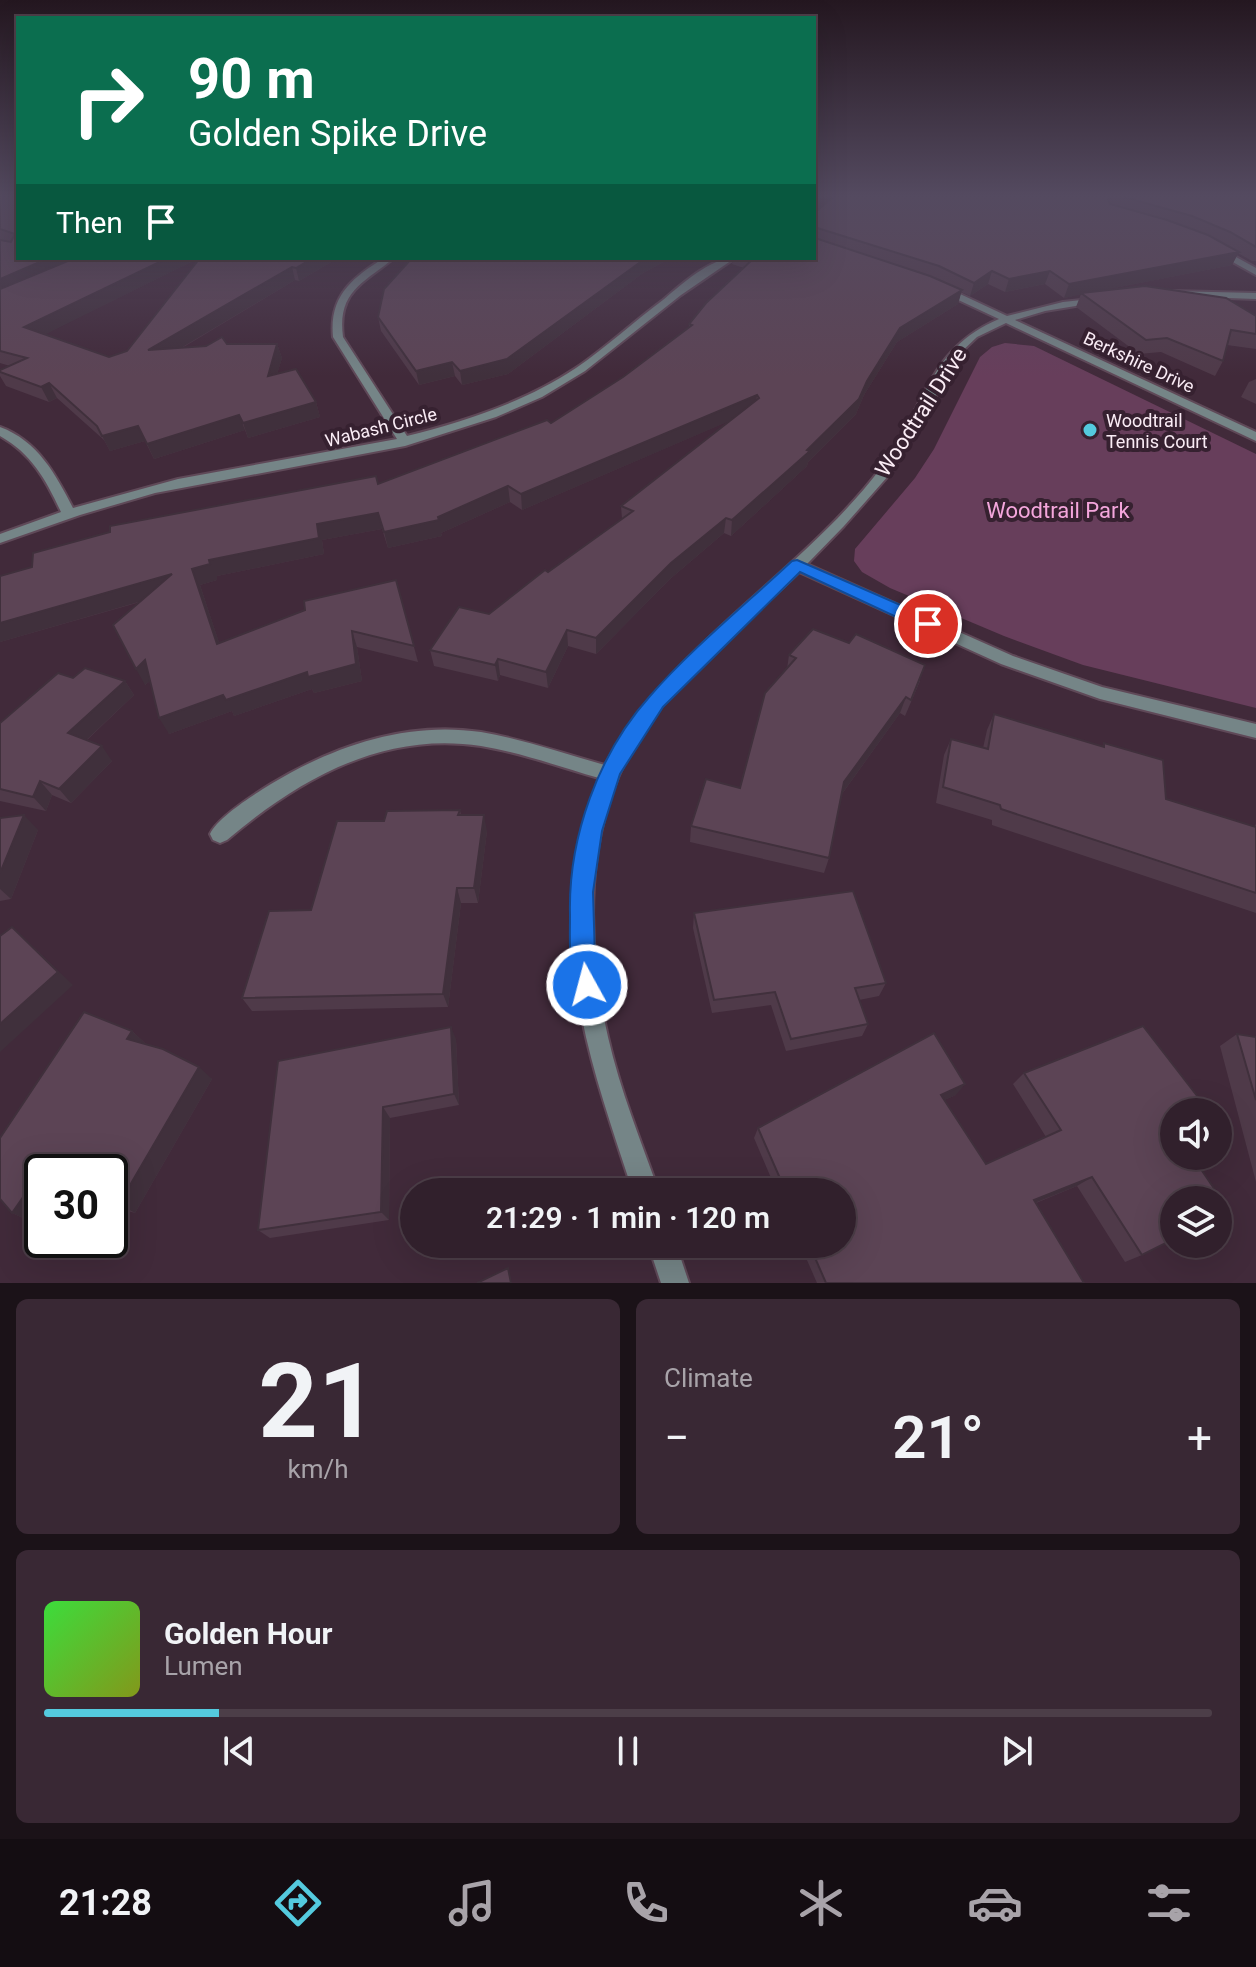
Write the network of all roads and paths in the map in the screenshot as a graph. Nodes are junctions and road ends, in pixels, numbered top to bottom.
1 (1230, 256) edge
2 (387, 260) edge
3 (728, 260) edge
4 (1256, 272) edge
5 (931, 284) edge
6 (1160, 294) edge
7 (1256, 296) edge
8 (1121, 298) edge
9 (1007, 321) junction
10 (0, 431) edge
11 (1256, 437) edge
12 (405, 442) junction
13 (69, 514) junction
14 (0, 539) edge
15 (797, 565) junction
16 (1256, 731) edge
17 (610, 774) junction
18 (220, 834) dead end
19 (641, 1178) edge
20 (667, 1258) edge
21 (675, 1283) edge

1 - 4 street
2 - 12 street
3 - 12 street, Wabash Circle
5 - 9 street, Berkshire Drive
6 - 7 street
8 - 9 street, Woodtrail Drive
9 - 11 street, Berkshire Drive
9 - 15 street, Woodtrail Drive
10 - 13 street
12 - 13 street, Wabash Circle
13 - 14 street, Wabash Circle
15 - 16 street
15 - 17 street, Woodtrail Drive
17 - 18 street
17 - 19 street, Woodtrail Drive
20 - 21 street

